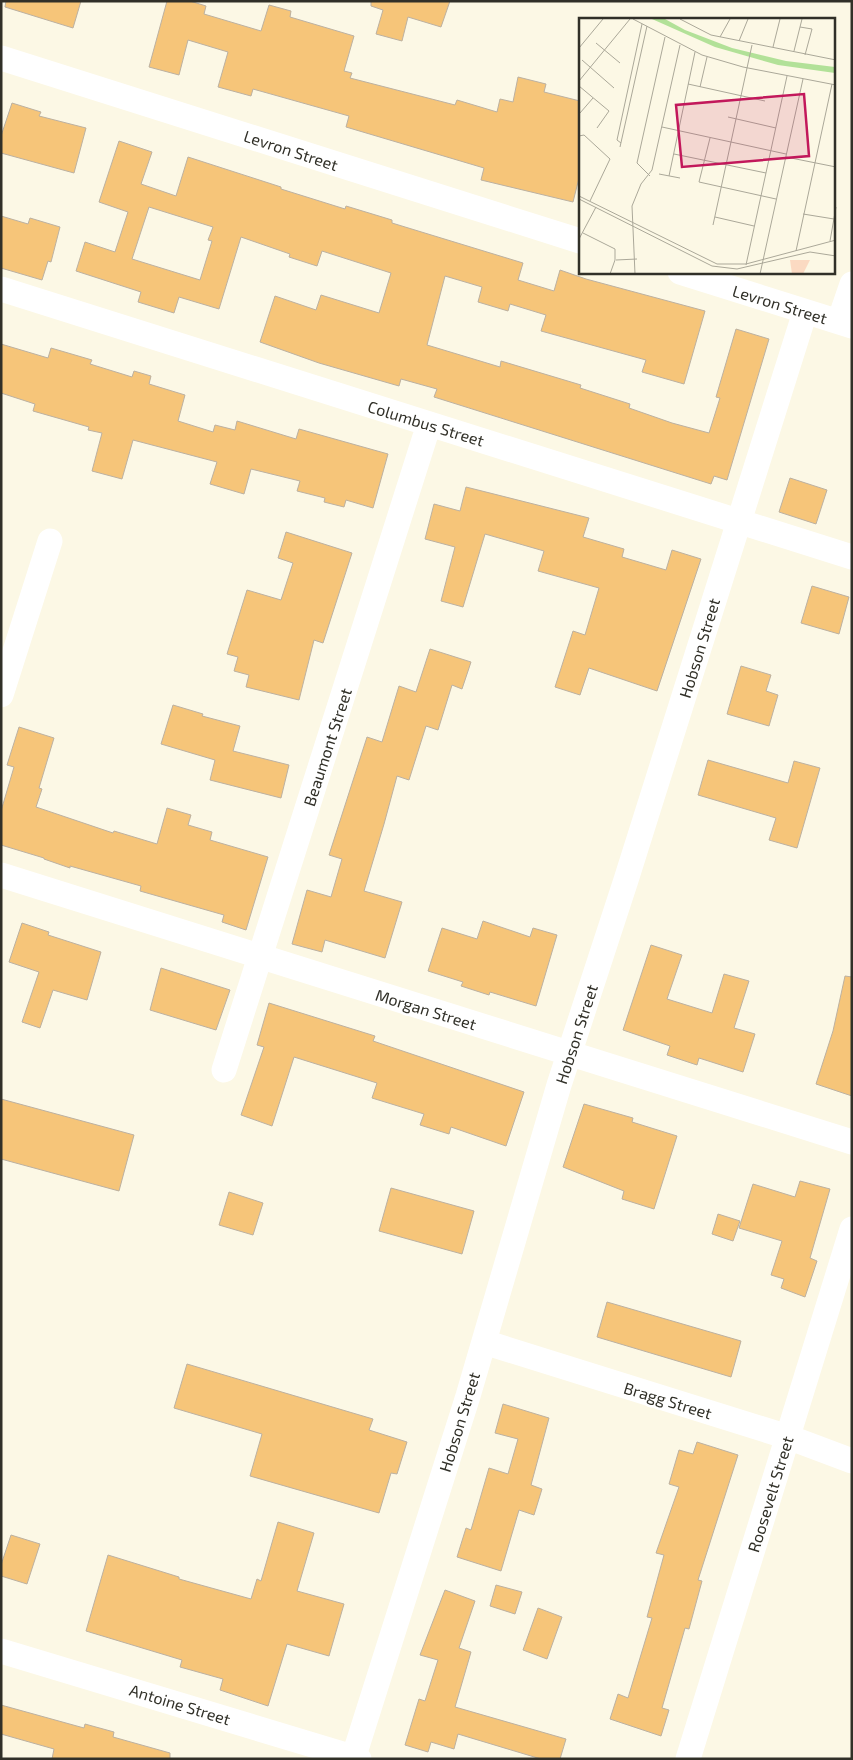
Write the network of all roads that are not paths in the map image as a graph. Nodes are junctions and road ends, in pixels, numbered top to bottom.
1 (1, 58) edge
2 (579, 241) edge
3 (686, 274) edge
4 (852, 284) edge
5 (1, 289) edge
6 (805, 312) junction
7 (846, 324) edge
8 (429, 424) junction
9 (739, 522) junction
10 (50, 541) dead end
11 (852, 557) edge
12 (1, 695) edge
13 (1, 875) edge
14 (260, 957) junction
15 (570, 1054) junction
16 (224, 1070) dead end
17 (852, 1142) edge
18 (852, 1229) edge
19 (484, 1342) junction
20 (788, 1437) junction
21 (852, 1461) edge
22 (1, 1651) edge
23 (355, 1758) edge
24 (688, 1759) edge

1 - 2 street, Levron Street
3 - 6 street, Levron Street
4 - 7 street
5 - 8 street, Columbus Street
6 - 7 street, Levron Street
6 - 9 street, Hobson Street
8 - 9 street, Columbus Street
8 - 14 street, Beaumont Street
9 - 11 street, Columbus Street
9 - 15 street, Hobson Street
10 - 12 street
13 - 14 street, Morgan Street
14 - 15 street, Morgan Street
14 - 16 street, Beaumont Street
15 - 17 street, Morgan Street
15 - 19 street, Hobson Street
18 - 20 street, Roosevelt Street
19 - 20 street, Bragg Street
19 - 23 street, Hobson Street
20 - 21 street, Bragg Street
20 - 24 street, Roosevelt Street
22 - 23 street, Antoine Street

